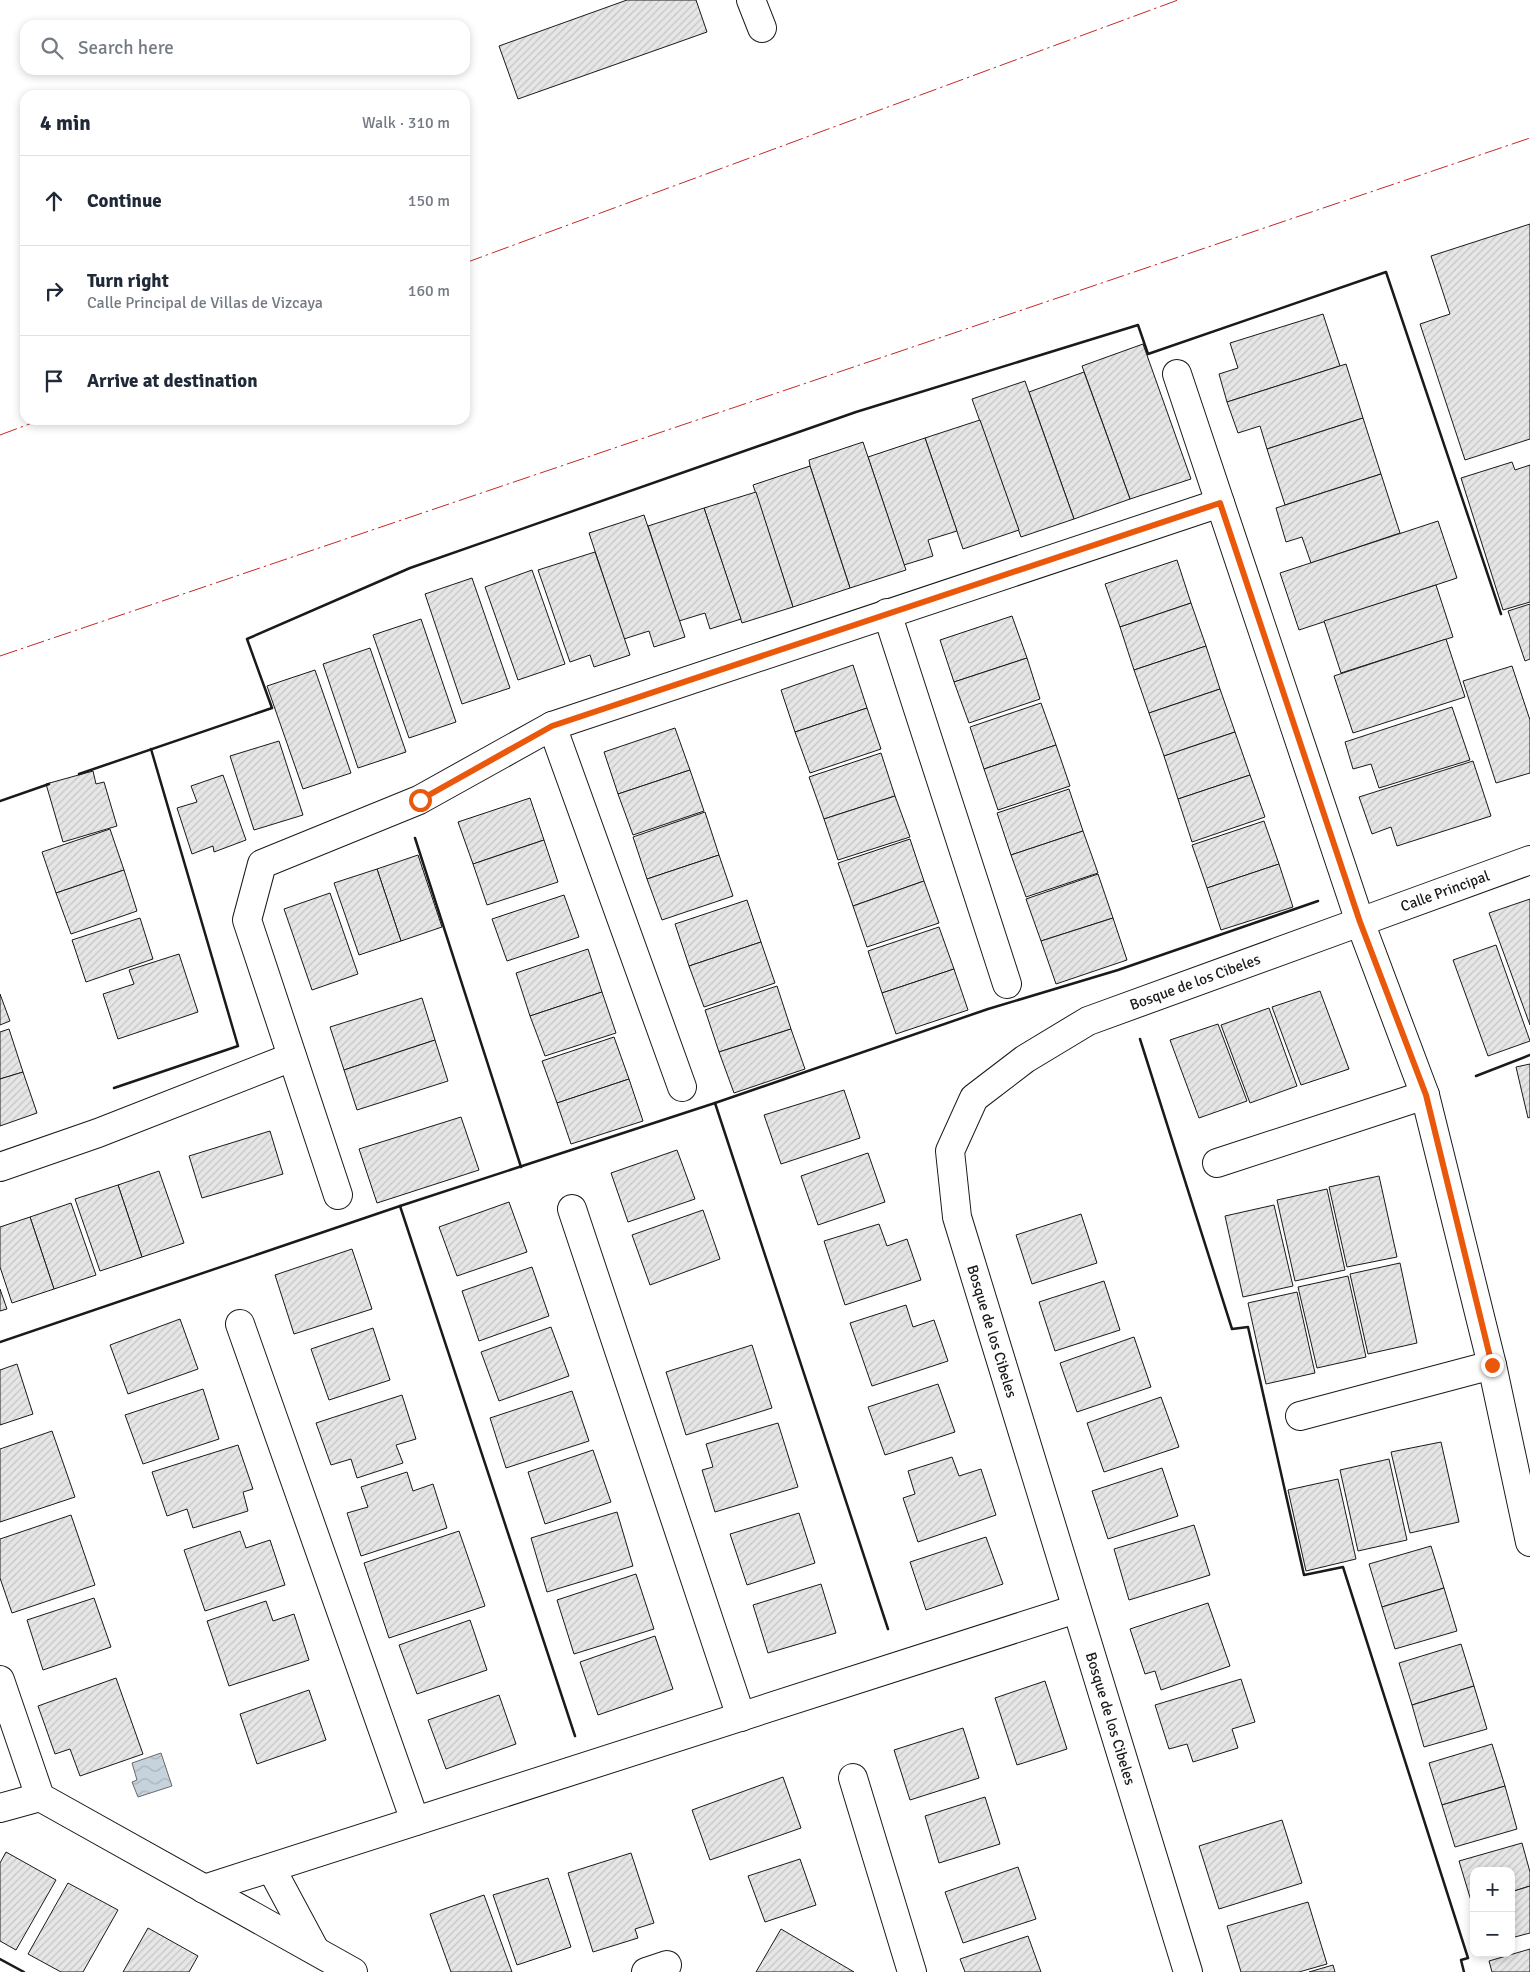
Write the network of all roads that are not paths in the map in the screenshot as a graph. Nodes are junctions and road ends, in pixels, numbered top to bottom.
1 (751, 0) edge
2 (762, 28) dead end
3 (1177, 374) dead end
4 (1220, 503) junction
5 (887, 612) junction
6 (552, 726) junction
7 (1530, 860) edge
8 (1360, 922) junction
9 (1007, 984) dead end
10 (292, 1056) junction
11 (682, 1087) dead end
12 (1426, 1095) junction
13 (1217, 1163) dead end
14 (0, 1167) edge
15 (338, 1195) dead end
16 (572, 1209) dead end
17 (240, 1324) dead end
18 (1492, 1365) junction
19 (1300, 1416) dead end
20 (1530, 1542) edge
21 (1076, 1609) junction
22 (0, 1680) edge
23 (741, 1717) junction
24 (853, 1778) dead end
25 (40, 1797) junction
26 (0, 1808) edge
27 (415, 1821) junction
28 (271, 1868) junction
29 (204, 1889) junction
30 (314, 1950) junction
31 (353, 1972) edge
32 (912, 1972) edge
33 (1188, 1972) edge

1 - 2 street
3 - 4 street
4 - 5 street
4 - 8 street
5 - 6 street
5 - 9 street
6 - 10 street
6 - 11 street
7 - 8 street, Calle Principal
8 - 12 street
8 - 21 street, Bosque de los Cibeles
10 - 14 street
10 - 15 street
12 - 13 street
12 - 18 street
16 - 23 street
17 - 27 street
18 - 19 street
18 - 20 street
21 - 23 street
21 - 33 street, Bosque de los Cibeles
22 - 25 street
23 - 27 street
24 - 32 street
25 - 26 street
25 - 29 street
27 - 28 street
28 - 29 street
28 - 30 street
29 - 30 street
30 - 31 street

